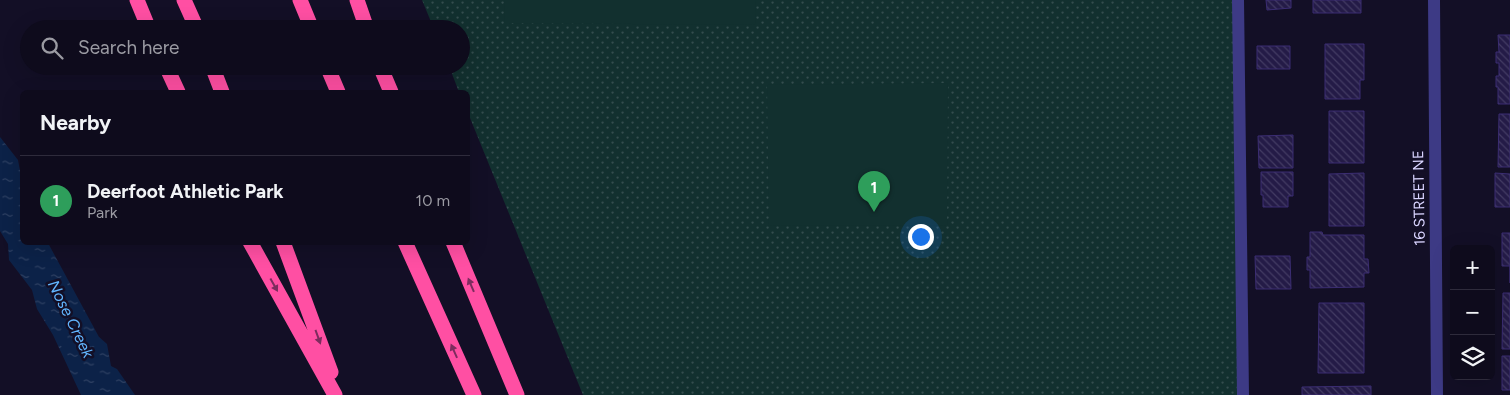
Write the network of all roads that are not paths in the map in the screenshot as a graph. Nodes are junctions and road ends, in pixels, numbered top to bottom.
1 (136, 0) edge
2 (184, 0) edge
3 (300, 0) edge
4 (356, 0) edge
5 (1238, 0) edge
6 (1434, 0) edge
7 (145, 20) edge
8 (192, 20) edge
9 (308, 20) edge
10 (364, 20) edge
11 (170, 75) edge
12 (215, 75) edge
13 (331, 75) edge
14 (384, 75) edge
15 (177, 90) edge
16 (221, 90) edge
17 (337, 90) edge
18 (390, 90) edge
19 (252, 245) edge
20 (284, 245) edge
21 (406, 245) edge
22 (454, 245) edge
23 (335, 395) edge
24 (340, 395) edge
25 (474, 395) edge
26 (517, 395) edge
27 (1243, 395) edge
28 (1437, 395) edge

1 - 7 highway
2 - 8 highway
3 - 9 highway
4 - 10 highway
5 - 27 street
6 - 28 street, 16 STREET NE
11 - 15 highway
12 - 16 highway
13 - 17 highway
14 - 18 highway
19 -> 23 highway
20 -> 24 highway
25 -> 21 highway
26 -> 22 highway

